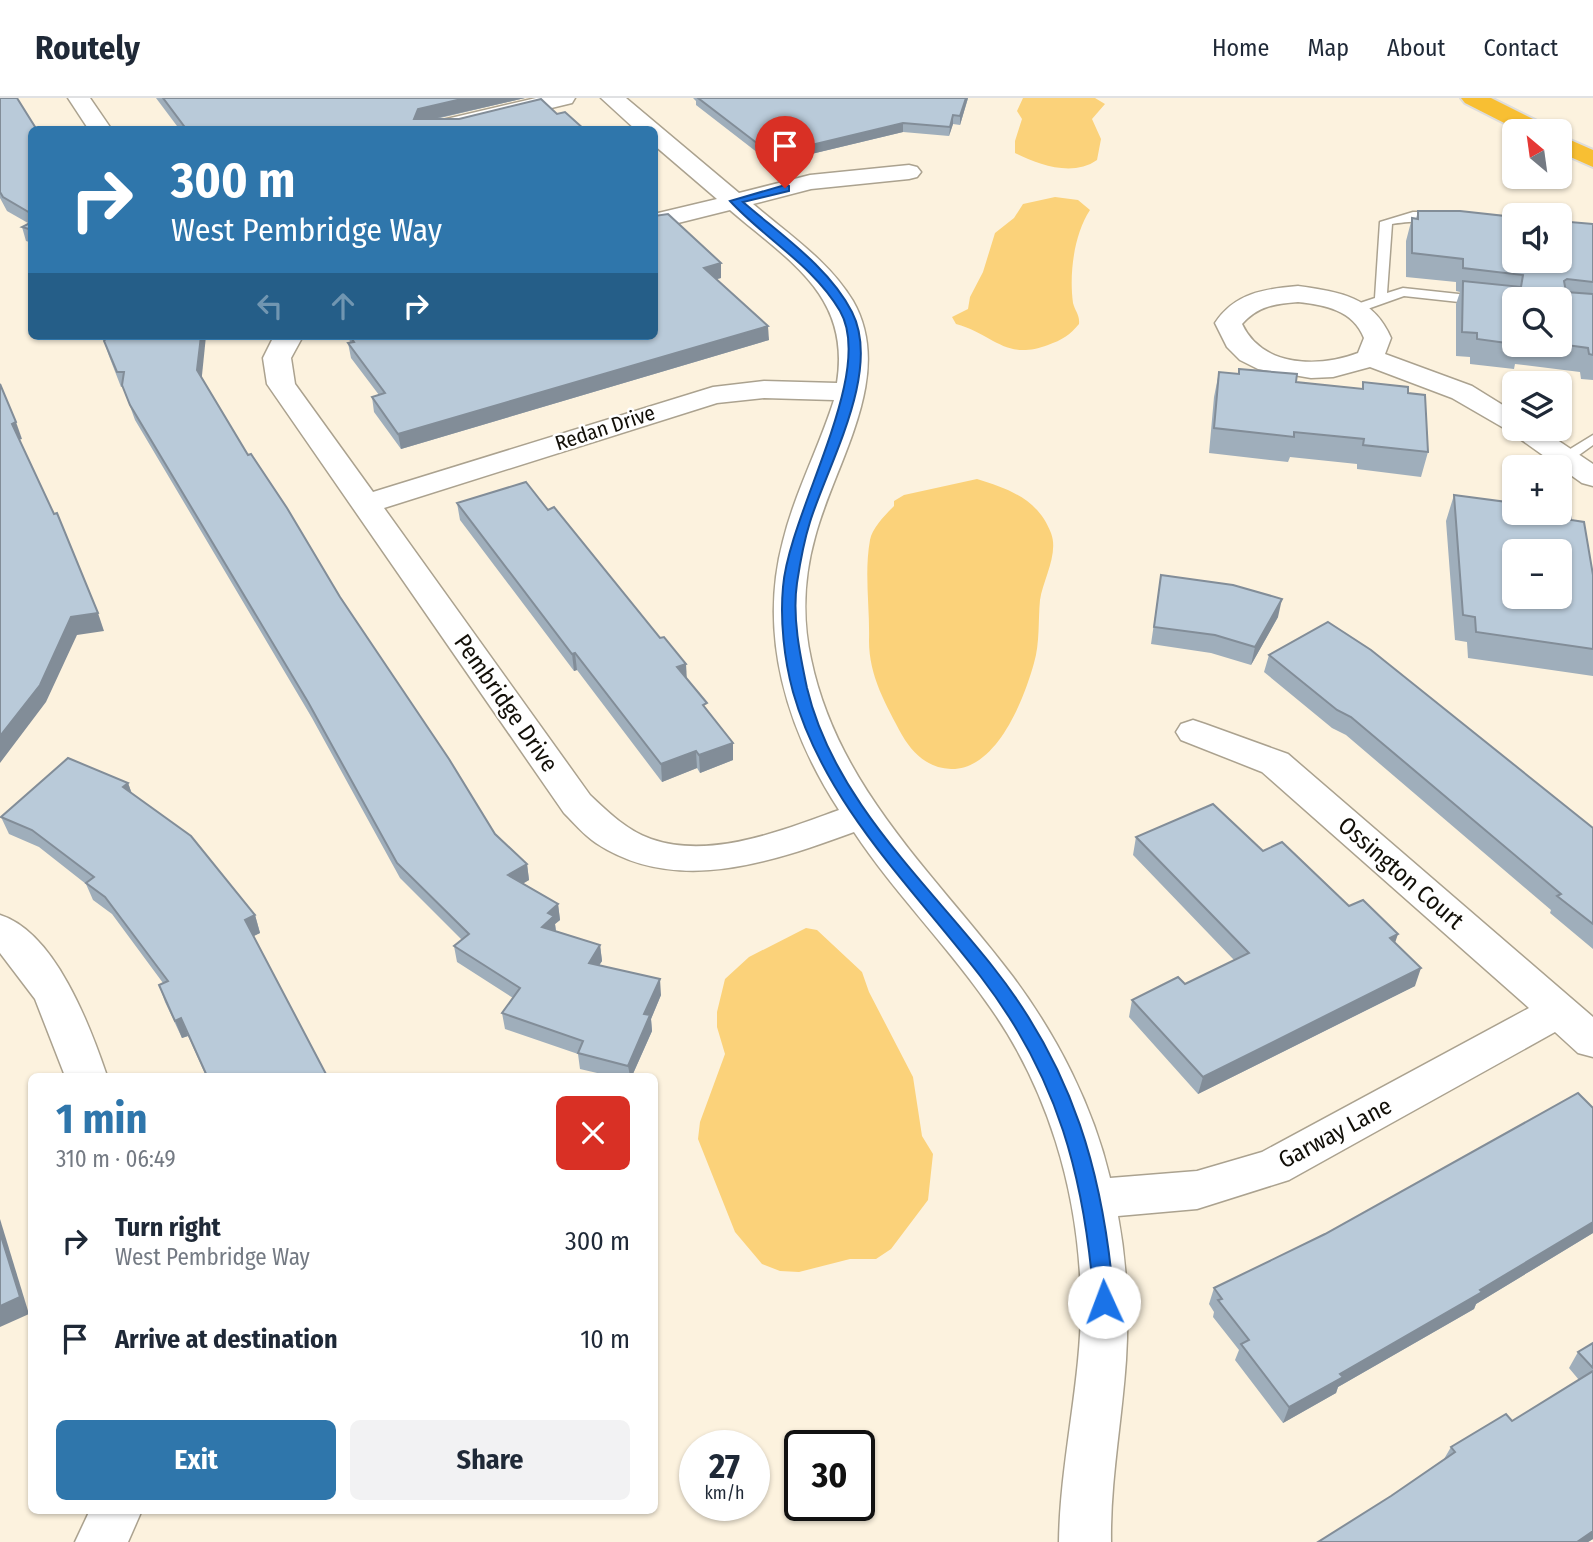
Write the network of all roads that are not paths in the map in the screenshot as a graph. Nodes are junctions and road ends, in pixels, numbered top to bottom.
1 (79, 98) edge
2 (564, 98) edge
3 (612, 98) edge
4 (1473, 98) edge
5 (1514, 119) edge
6 (98, 126) edge
7 (446, 126) edge
8 (645, 126) edge
9 (658, 136) edge
10 (1572, 149) edge
11 (1593, 160) edge
12 (909, 172) dead end
13 (735, 201) junction
14 (1450, 217) edge
15 (658, 221) edge
16 (1381, 298) junction
17 (1502, 302) edge
18 (1355, 309) junction
19 (285, 342) edge
20 (1370, 358) junction
21 (850, 393) junction
22 (1502, 417) edge
23 (1593, 439) edge
24 (1541, 441) edge
25 (1564, 455) edge
26 (1570, 455) edge
27 (1572, 461) edge
28 (1593, 477) edge
29 (365, 504) junction
30 (1193, 732) dead end
31 (860, 816) junction
32 (0, 930) edge
33 (1559, 1011) junction
34 (1593, 1041) edge
35 (85, 1073) edge
36 (1092, 1197) junction
37 (115, 1514) edge
38 (101, 1542) edge
39 (1085, 1542) edge

1 - 6 street
2 - 7 street
3 - 8 street
4 - 5 highway
9 - 13 street
10 - 11 highway
12 - 13 street
13 - 15 street
13 - 21 street
14 - 16 lane
16 - 17 lane
16 - 18 lane
18 - 20 street
18 - 20 street
19 - 29 street, Pembridge Drive
20 - 22 street
21 - 29 street, Redan Drive
21 - 31 street
23 - 26 lane
24 - 25 street
27 - 28 street
29 - 31 street, Pembridge Drive
30 - 33 street, Ossington Court
31 - 36 street
32 - 35 street
33 - 34 street, Ossington Court
33 - 36 street, Garway Lane
36 - 39 street
37 - 38 street

